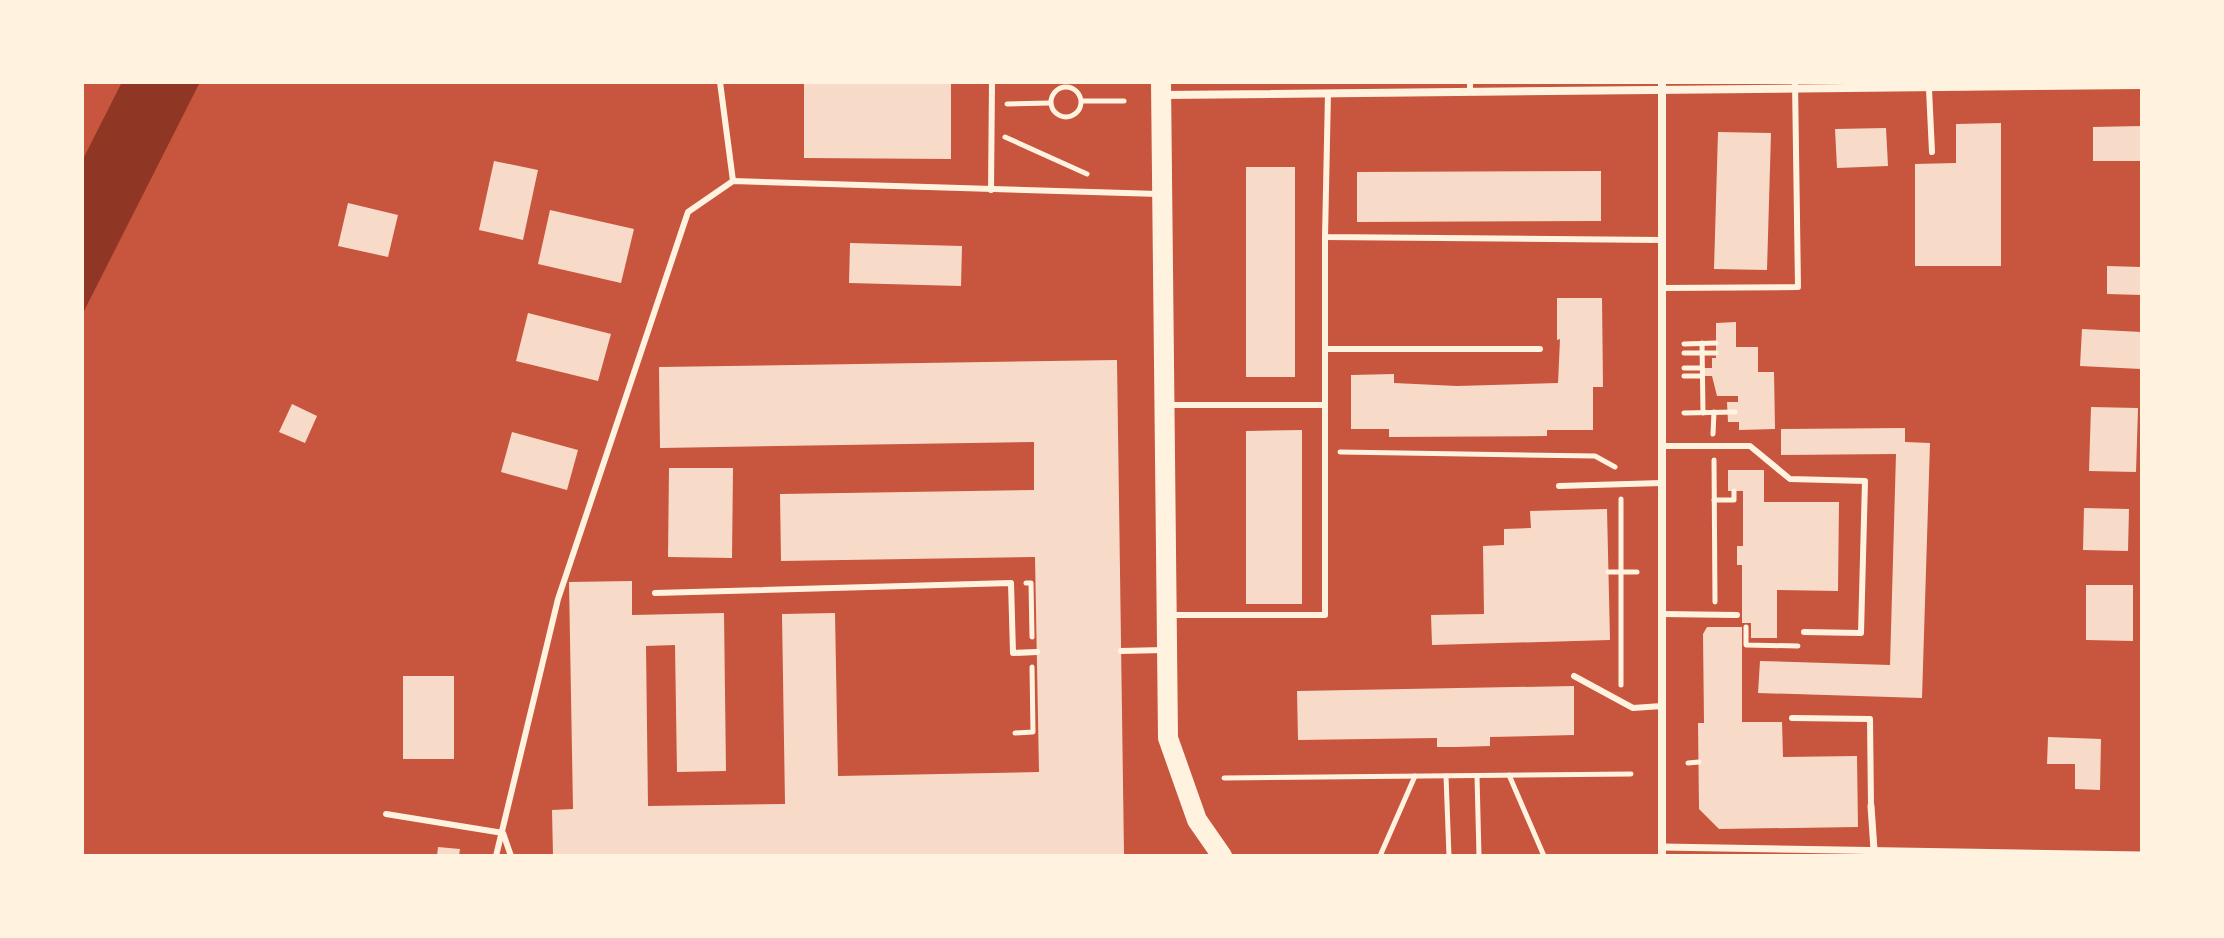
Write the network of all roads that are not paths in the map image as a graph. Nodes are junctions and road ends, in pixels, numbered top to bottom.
1 (720, 82) edge
2 (992, 82) edge
3 (1662, 82) edge
4 (2142, 85) edge
5 (1470, 86) edge
6 (1795, 86) edge
7 (1162, 89) edge
8 (1929, 89) junction
9 (1328, 93) junction
10 (1662, 93) junction
11 (1932, 152) dead end
12 (733, 181) junction
13 (991, 190) junction
14 (1163, 195) junction
15 (1325, 237) junction
16 (1662, 240) junction
17 (1662, 288) junction
18 (1325, 349) junction
19 (1540, 349) dead end
20 (1165, 405) junction
21 (1325, 405) junction
22 (1662, 446) junction
23 (1662, 483) junction
24 (1559, 486) dead end
25 (655, 593) dead end
26 (1662, 614) junction
27 (1167, 615) junction
28 (1737, 615) road end
29 (1804, 632) road end
30 (1167, 650) junction
31 (1121, 651) dead end
32 (1037, 652) dead end
33 (1574, 676) dead end
34 (1662, 706) junction
35 (1792, 718) dead end
36 (1871, 806) joint
37 (386, 814) dead end
38 (503, 833) junction
39 (1874, 850) junction
40 (1662, 851) edge
41 (2142, 855) edge
42 (496, 856) edge
43 (511, 856) edge
44 (1222, 856) edge

1 - 12 lane
2 - 13 lane
3 - 10 street
4 - 8 street
5 - 9 street
5 - 10 street
6 - 8 street
6 - 10 street
6 - 17 lane
7 - 9 street
7 - 14 main road
8 - 11 lane
9 - 15 lane
10 - 16 street
12 - 13 lane
12 - 38 lane
13 - 14 lane
14 - 20 main road
15 - 16 lane
15 - 18 lane
16 - 17 street
17 - 22 street
18 - 19 lane
18 - 21 lane
20 - 21 lane
20 - 27 main road
21 - 27 lane
22 - 23 street
22 - 29 lane
23 - 24 lane
23 - 26 street
25 - 32 lane
26 - 28 lane
26 - 34 street
27 - 30 main road
30 - 31 lane
30 - 44 main road
33 - 34 lane
34 - 40 street
35 - 36 lane
36 - 39 street
37 - 38 lane
38 - 42 lane
38 - 43 lane
39 - 40 street
39 - 41 street

